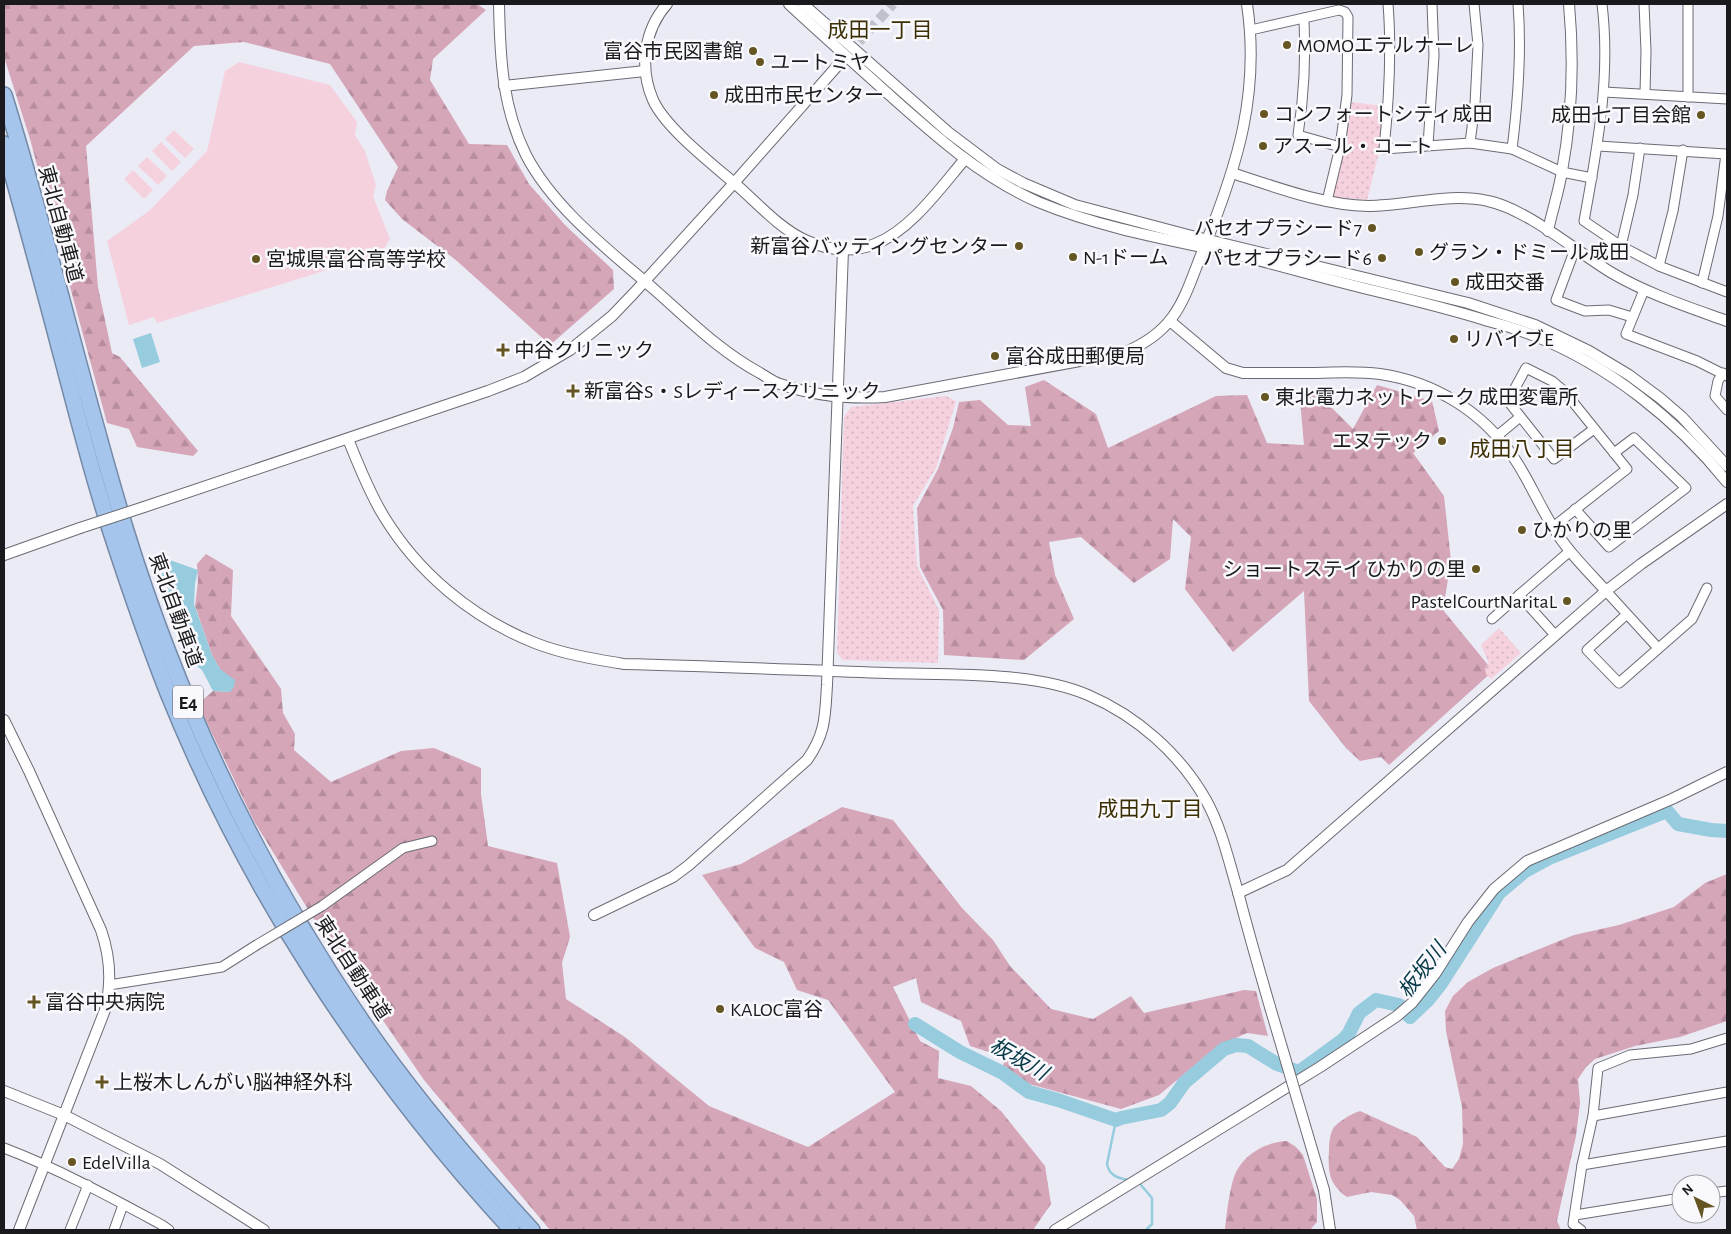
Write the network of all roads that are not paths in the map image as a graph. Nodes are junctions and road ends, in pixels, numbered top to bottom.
1 (499, 4) edge
2 (667, 4) edge
3 (789, 4) edge
4 (803, 4) edge
5 (1247, 4) edge
6 (1388, 4) edge
7 (1432, 4) edge
8 (1474, 4) edge
9 (1518, 4) edge
10 (1569, 4) edge
11 (1602, 4) edge
12 (1644, 4) edge
13 (1688, 4) edge
14 (1304, 18) junction
15 (1251, 30) junction
16 (839, 64) tunnel mouth
17 (645, 71) junction
18 (504, 86) junction
19 (1604, 92) junction
20 (1645, 94) junction
21 (4, 95) edge
22 (1688, 97) junction
23 (1727, 99) edge
24 (1470, 143) junction
25 (4, 144) edge
26 (1428, 145) junction
27 (1598, 146) junction
28 (1340, 147) junction
29 (1640, 148) junction
30 (1512, 149) junction
31 (1683, 150) junction
32 (965, 159) junction
33 (1562, 172) junction
34 (1232, 173) junction
35 (1592, 178) junction
36 (734, 183) junction
37 (1327, 201) junction
38 (1548, 231) junction
39 (1205, 243) junction
40 (1622, 246) junction
41 (843, 250) junction
42 (1576, 250) junction
43 (1659, 266) junction
44 (645, 281) junction
45 (1702, 283) junction
46 (1644, 290) junction
47 (1727, 292) edge
48 (1632, 317) junction
49 (1170, 321) junction
50 (1727, 321) edge
51 (1725, 374) edge
52 (837, 397) junction
53 (1727, 410) edge
54 (1520, 417) junction
55 (1594, 429) junction
56 (1498, 436) junction
57 (348, 439) junction
58 (1614, 453) junction
59 (1727, 466) edge
60 (1727, 482) edge
61 (1727, 504) edge
62 (1575, 509) junction
63 (1552, 527) junction
64 (1570, 551) junction
65 (4, 555) edge
66 (1707, 588) dead end
67 (1606, 591) junction
68 (1519, 595) junction
69 (1626, 615) junction
70 (1492, 619) dead end
71 (1555, 635) junction
72 (1658, 648) junction
73 (827, 671) junction
74 (4, 720) edge
75 (1727, 772) edge
76 (432, 841) dead end
77 (1238, 893) junction
78 (594, 915) dead end
79 (110, 984) junction
80 (1727, 1038) edge
81 (4, 1090) edge
82 (1727, 1092) edge
83 (64, 1114) junction
84 (1593, 1116) junction
85 (1727, 1141) edge
86 (4, 1148) edge
87 (44, 1163) junction
88 (1582, 1166) junction
89 (88, 1185) junction
90 (1671, 1200) edge
91 (123, 1205) junction
92 (1574, 1215) junction
93 (164, 1228) edge
94 (19, 1230) edge
95 (70, 1230) edge
96 (114, 1230) edge
97 (264, 1230) edge
98 (512, 1230) edge
99 (532, 1230) edge
100 (1055, 1230) edge
101 (1330, 1230) edge
102 (1582, 1230) edge

1 - 18 street
2 - 17 street
3 - 32 street
4 - 39 street
5 - 15 street
6 - 26 street
7 - 26 street
8 - 24 street
9 - 30 street
10 - 33 street
11 - 19 street
12 - 20 street
13 - 22 street
14 - 15 street
14 - 28 street
14 - 28 street
15 - 34 street
16 - 36 street
17 - 18 street
17 - 36 street
18 - 44 street
19 - 20 street
19 - 27 street
20 - 22 street
21 - 99 highway, 東北自動車道 / E4
22 - 23 street
24 - 26 street
24 - 30 street
25 - 98 highway, 東北自動車道 / E4
27 - 29 street
27 - 35 street
28 - 37 street
29 - 31 street
29 - 40 street
30 - 33 street
31 - 43 street
31 - 45 street
32 - 39 street
32 - 41 street
33 - 35 street
33 - 38 street
34 - 37 street
34 - 39 street
35 - 40 street
36 - 41 street
36 - 44 street
37 - 38 street
38 - 42 street
39 - 49 street
39 - 59 street
39 - 60 street
40 - 43 street
41 - 52 street
42 - 46 street
42 - 48 street
43 - 45 street
44 - 52 street
44 - 57 street
45 - 47 street
46 - 48 street
46 - 50 street
48 - 51 street
49 - 52 street
49 - 56 street
51 - 53 street
52 - 73 street
54 - 55 street
54 - 55 street
54 - 56 street
55 - 58 street
56 - 63 street
57 - 65 street, bridge
57 - 73 street
58 - 62 street
58 - 62 street
61 - 67 street
62 - 63 street
63 - 64 street
64 - 67 street
64 - 68 street
66 - 72 street
67 - 69 street
67 - 71 street
68 - 70 street
68 - 71 street
69 - 72 street
69 - 72 street
71 - 77 street
73 - 77 street
73 - 78 street
74 - 79 street
75 - 100 street
76 - 79 street, bridge
77 - 101 street, bridge
79 - 83 street
80 - 84 street
81 - 83 street
82 - 84 street
83 - 87 street
83 - 97 street
84 - 88 street
85 - 88 street
86 - 87 street
87 - 89 street
87 - 94 street
88 - 92 street
89 - 91 street
89 - 95 street
90 - 92 street
91 - 93 street
91 - 96 street
92 - 102 street

